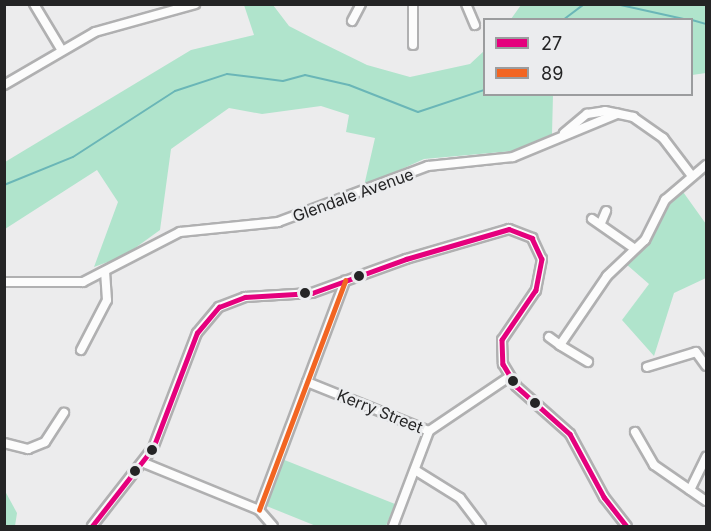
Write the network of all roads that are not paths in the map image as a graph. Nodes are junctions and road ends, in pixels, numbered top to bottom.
1 (34, 4) edge
2 (195, 4) edge
3 (361, 4) edge
4 (413, 4) edge
5 (466, 4) edge
6 (352, 21) dead end
7 (476, 25) dead end
8 (413, 45) dead end
9 (61, 49) junction
10 (4, 84) edge
11 (706, 165) edge
12 (692, 176) junction
13 (606, 211) dead end
14 (592, 219) dead end
15 (601, 223) junction
16 (635, 249) junction
17 (105, 273) junction
18 (345, 281) junction
19 (4, 282) edge
20 (549, 337) dead end
21 (560, 345) junction
22 (81, 350) dead end
23 (588, 362) dead end
24 (706, 366) edge
25 (647, 367) dead end
26 (509, 377) junction
27 (307, 382) junction
28 (64, 413) dead end
29 (429, 431) junction
30 (635, 432) dead end
31 (4, 443) edge
32 (706, 458) edge
33 (144, 463) junction
34 (415, 470) junction
35 (690, 490) junction
36 (706, 501) edge
37 (259, 510) junction
38 (92, 526) edge
39 (273, 526) edge
40 (393, 526) edge
41 (481, 526) edge
42 (627, 526) edge

1 - 9 street
2 - 9 street
3 - 6 street
4 - 8 street
5 - 7 street
9 - 10 street
11 - 12 street
12 - 16 street
12 - 17 street, Glendale Avenue
13 - 15 street
14 - 15 street
15 - 16 street
16 - 21 street
17 - 19 street, Glendale Avenue
17 - 22 street
18 - 26 street
18 - 27 street
18 - 33 street
20 - 21 street
21 - 23 street
24 - 25 street
26 - 29 street, Kerry Street
26 - 42 street
27 - 29 street, Kerry Street
27 - 37 street
28 - 31 street
29 - 34 street
30 - 35 street
32 - 35 street
33 - 37 street
33 - 38 street
34 - 40 street
34 - 41 street
35 - 36 street
37 - 39 street

